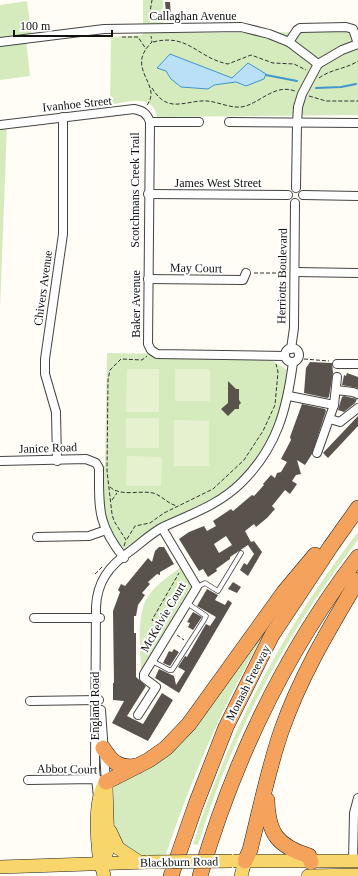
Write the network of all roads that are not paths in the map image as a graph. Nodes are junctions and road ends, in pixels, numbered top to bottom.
1 (0, 42) edge
2 (289, 42) junction
3 (358, 44) edge
4 (318, 64) junction
5 (63, 117) junction
6 (150, 122) junction
7 (199, 122) dead end
8 (229, 122) dead end
9 (297, 123) junction
10 (358, 123) edge
11 (0, 125) edge
12 (296, 188) junction
13 (148, 194) junction
14 (288, 195) junction
15 (303, 195) junction
16 (358, 196) edge
17 (295, 203) junction
18 (295, 272) junction
19 (358, 273) edge
20 (148, 279) junction
21 (245, 280) road end
22 (291, 349) junction
23 (285, 356) junction
24 (293, 362) junction
25 (337, 364) road end
26 (358, 364) edge
27 (337, 377) dead end
28 (336, 390) junction
29 (358, 394) edge
30 (289, 396) junction
31 (334, 405) junction
32 (358, 408) edge
33 (330, 419) junction
34 (317, 453) dead end
35 (0, 461) edge
36 (57, 461) junction
37 (358, 507) edge
38 (162, 528) junction
39 (106, 530) junction
40 (37, 537) dead end
41 (241, 553) dead end
42 (125, 556) junction
43 (358, 557) edge
44 (358, 580) edge
45 (197, 587) junction
46 (187, 603) junction
47 (34, 618) dead end
48 (98, 618) junction
49 (152, 661) junction
50 (98, 700) junction
51 (30, 701) dead end
52 (138, 715) dead end
53 (99, 748) junction
54 (140, 766) junction
55 (28, 780) dead end
56 (101, 781) junction
57 (266, 787) junction
58 (358, 798) edge
59 (108, 823) junction
60 (239, 861) junction
61 (356, 861) edge
62 (141, 862) junction
63 (0, 867) edge
64 (103, 870) edge
65 (310, 871) edge
66 (354, 875) edge
67 (111, 876) edge
68 (171, 876) edge
69 (200, 876) edge
70 (241, 876) edge

1 - 2 street, Callaghan Avenue
2 - 3 street
2 - 4 street, Callaghan Avenue
3 - 4 street
4 - 9 street
5 - 6 street, Ivanhoe Street
5 - 11 street, Ivanhoe Street
5 - 36 street, Chivers Avenue
6 - 7 street
6 - 13 street, Baker Avenue
8 - 9 street
9 - 10 street
9 - 12 street
12 - 14 street
12 - 15 street
13 - 14 street, James West Street
13 - 20 street, Baker Avenue
14 - 17 street
15 - 16 street
15 - 17 street
17 - 18 street, Herriotts Boulevard
18 - 19 street
18 - 22 street, Herriotts Boulevard
20 - 21 street, May Court
20 - 23 street, Baker Avenue
22 - 23 street
22 - 24 street
23 - 24 street
24 - 30 street
25 - 26 street
27 - 28 street
28 - 29 street
28 - 31 street
30 - 31 street
30 - 38 street
31 - 33 street
32 - 33 street
33 - 34 street
35 - 36 street, Janice Road
36 - 39 street, Janice Road
37 - 54 highway
37 - 68 highway, Monash Freeway
38 - 42 street
38 - 45 street, McKelvie Court
39 - 40 street
39 - 42 street
41 - 45 lane
42 - 48 street, England Road
43 - 69 highway, Monash Freeway
44 - 57 highway
45 - 46 street, McKelvie Court
46 - 49 street, McKelvie Court
46 - 49 lane
47 - 48 street
48 - 50 street, England Road
49 - 52 street, McKelvie Court
50 - 51 street
50 - 53 street, England Road
53 - 54 highway
53 - 56 street, England Road
54 - 56 highway
55 - 56 street, Abbot Court
56 - 59 main road, England Road
56 - 64 main road
57 - 60 highway
57 - 65 highway
58 - 61 street
59 - 62 main road
59 - 64 main road, England Road
60 - 62 main road, Blackburn Road, bridge
60 - 65 main road, Blackburn Road
60 - 70 main road
61 - 65 main road, Blackburn Road
61 - 66 main road
62 - 64 main road, Blackburn Road
62 - 67 main road
63 - 64 main road, Blackburn Road
65 - 66 main road, Blackburn Road

